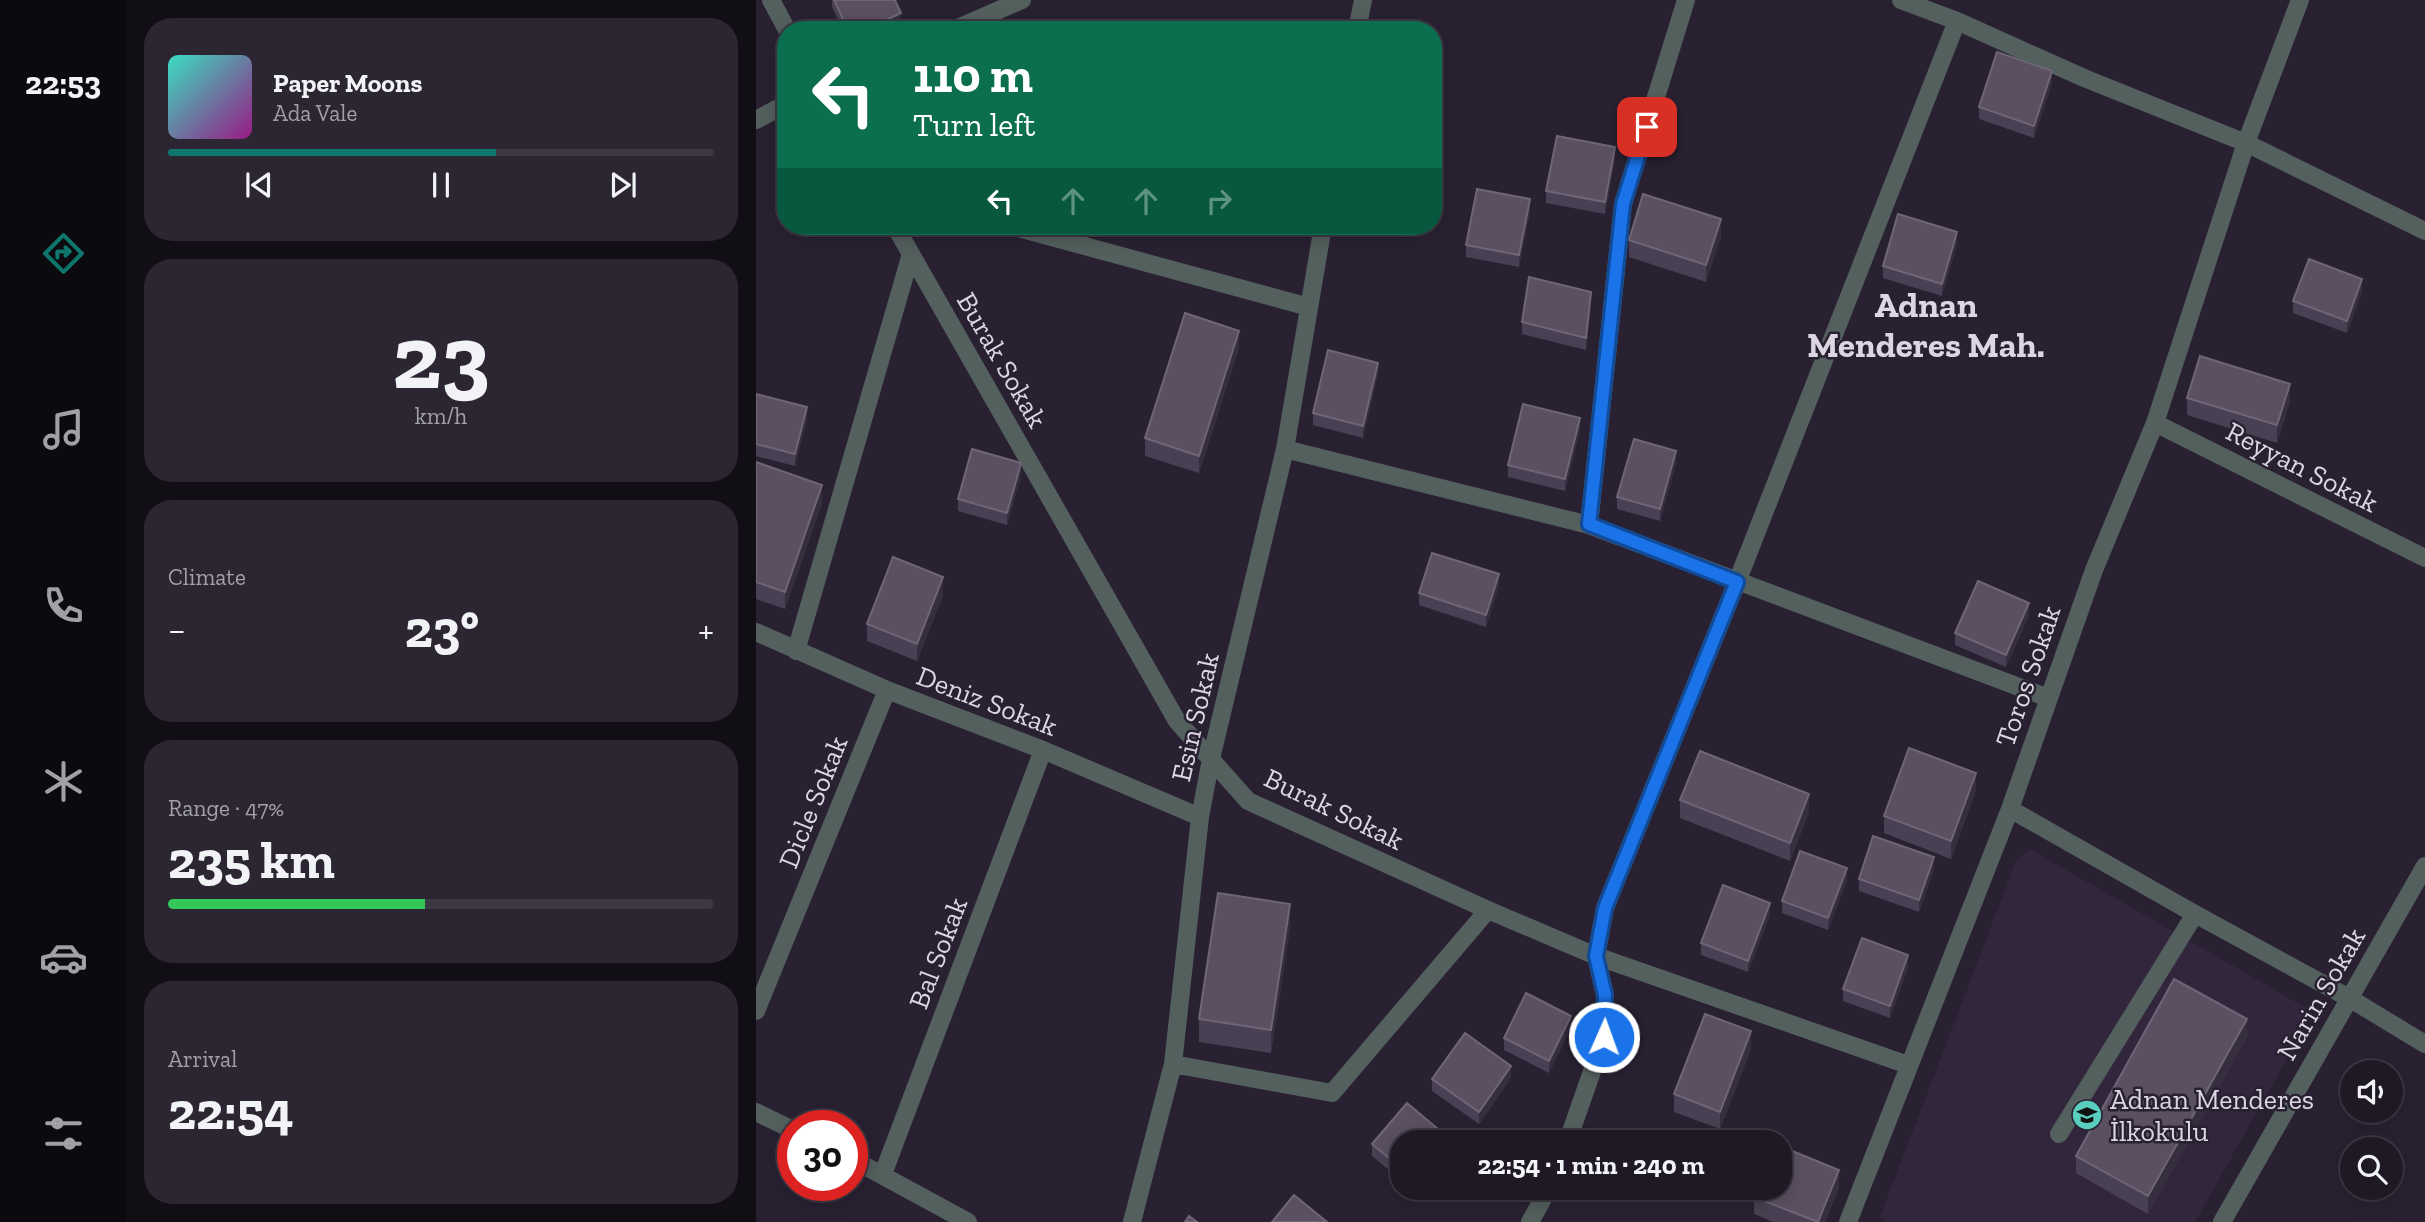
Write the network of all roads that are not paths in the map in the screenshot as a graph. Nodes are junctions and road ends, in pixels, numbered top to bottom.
1 (771, 0) edge
2 (1022, 0) edge
3 (1363, 0) edge
4 (1686, 0) edge
5 (1901, 0) edge
6 (2300, 0) edge
7 (782, 21) edge
8 (974, 21) edge
9 (1359, 21) edge
10 (1957, 21) junction
11 (777, 109) edge
12 (756, 120) edge
13 (2246, 143) junction
14 (2425, 231) edge
15 (900, 235) edge
16 (1044, 235) edge
17 (1321, 235) edge
18 (911, 254) junction
19 (1309, 307) junction
20 (2155, 423) junction
21 (1285, 449) junction
22 (1589, 524) junction
23 (2425, 558) edge
24 (1737, 582) junction
25 (756, 632) edge
26 (796, 651) junction
27 (887, 690) junction
28 (2048, 698) junction
29 (1043, 750) junction
30 (1211, 759) junction
31 (2010, 809) junction
32 (1200, 817) junction
33 (2425, 866) edge
34 (1488, 910) junction
35 (2195, 914) junction
36 (1596, 956) junction
37 (2349, 998) junction
38 (756, 1011) edge
39 (2425, 1044) edge
40 (1172, 1064) junction
41 (1908, 1065) junction
42 (756, 1112) edge
43 (777, 1122) edge
44 (1572, 1130) edge
45 (2059, 1134) dead end
46 (868, 1167) edge
47 (883, 1174) junction
48 (1542, 1200) edge
49 (968, 1222) edge
50 (1132, 1222) edge
51 (1530, 1222) edge
52 (1848, 1222) edge
53 (2222, 1222) edge

1 - 7 street
2 - 8 street
3 - 9 street
4 - 22 street
5 - 10 street
6 - 13 street, Toros Sokak
10 - 13 street
10 - 24 street
11 - 12 street
13 - 14 street
13 - 20 street, Toros Sokak
15 - 18 street, Burak Sokak
16 - 19 street
17 - 19 street, Esin Sokak
18 - 26 street
18 - 30 street, Burak Sokak
19 - 21 street, Esin Sokak
20 - 23 street, Reyyan Sokak
20 - 28 street, Toros Sokak
21 - 22 street
21 - 30 street, Esin Sokak
22 - 24 street
24 - 28 street
24 - 36 street
25 - 26 street, Deniz Sokak
26 - 27 street, Deniz Sokak
27 - 29 street, Deniz Sokak
27 - 38 street, Dicle Sokak
28 - 31 street, Toros Sokak
29 - 32 street, Deniz Sokak
29 - 47 street, Bal Sokak
30 - 32 street, Esin Sokak
30 - 34 street, Burak Sokak
31 - 35 street
31 - 41 street, Toros Sokak
32 - 40 street, Esin Sokak
33 - 37 street, Narin Sokak
34 - 36 street, Burak Sokak
34 - 40 street
35 - 37 street
35 - 45 street
36 - 41 street, Burak Sokak
36 - 44 street
37 - 39 street
37 - 53 street, Narin Sokak
40 - 50 street, Esin Sokak
41 - 52 street, Toros Sokak
42 - 43 street
46 - 47 street
47 - 49 street
48 - 51 street

